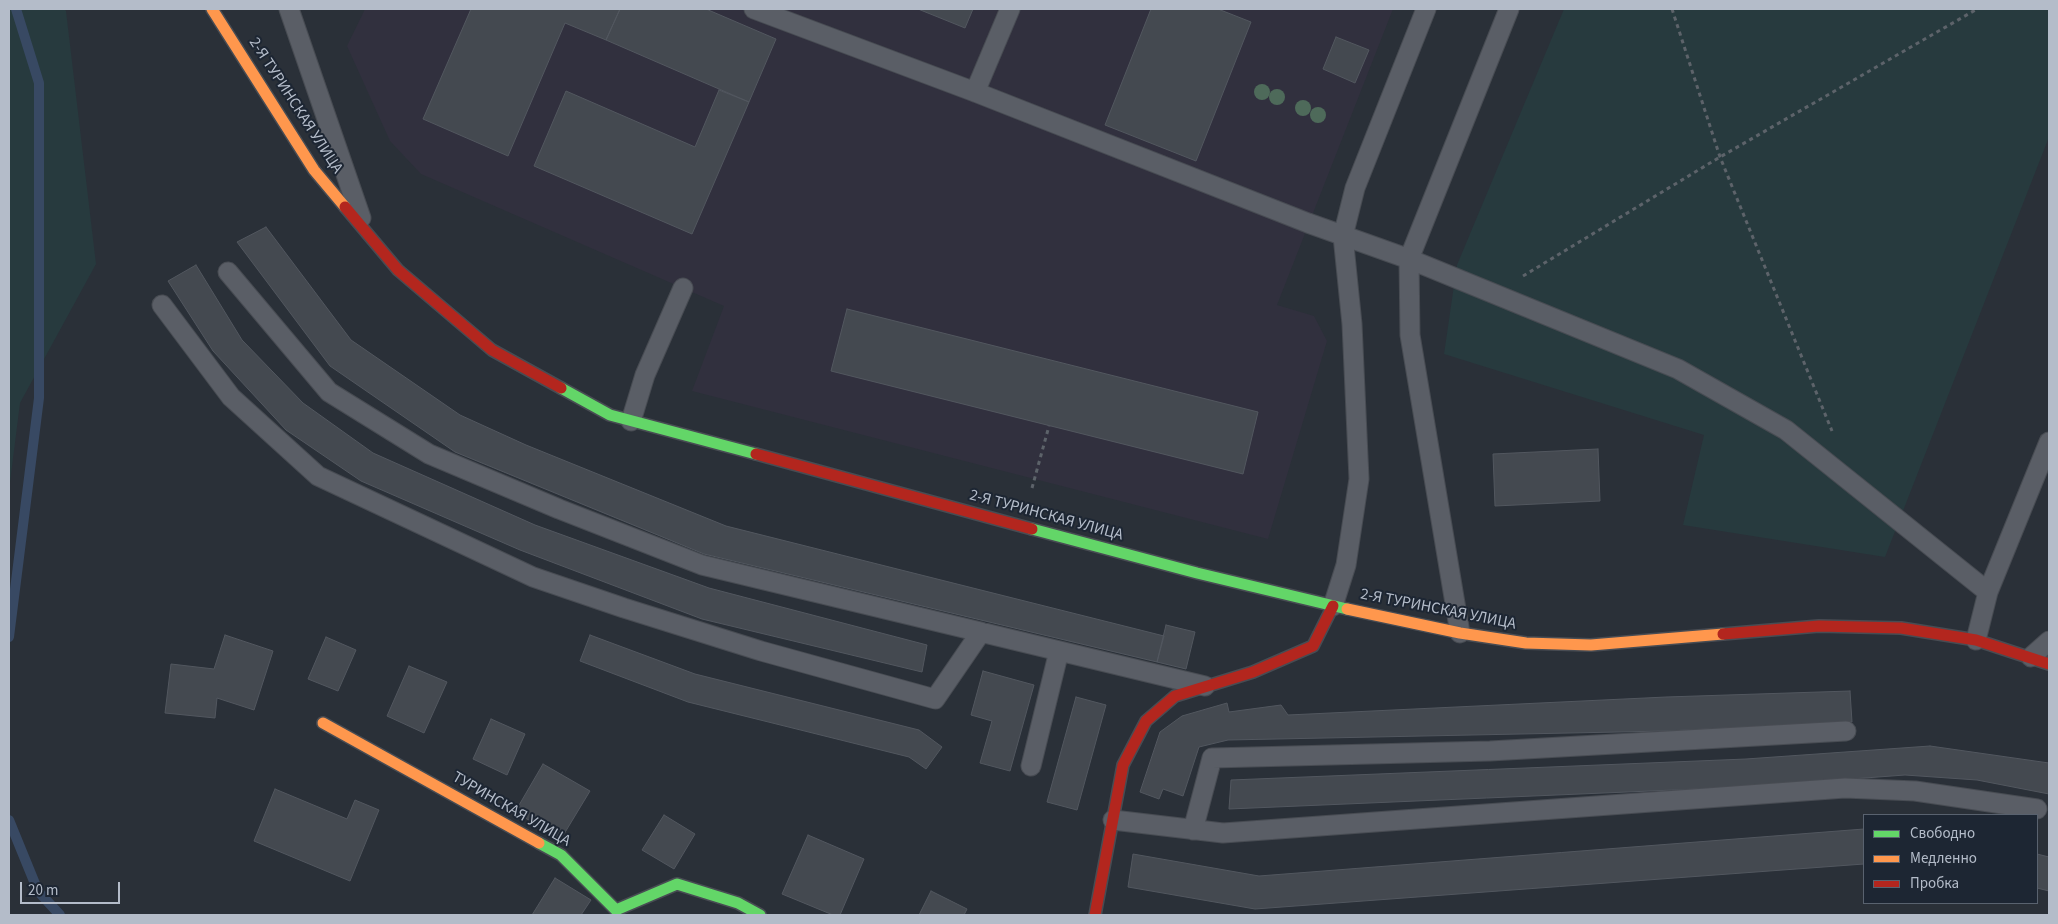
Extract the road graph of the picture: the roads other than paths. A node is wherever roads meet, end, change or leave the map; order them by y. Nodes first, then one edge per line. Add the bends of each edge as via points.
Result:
1 (212, 9) edge
2 (289, 9) edge
3 (754, 9) edge
4 (1010, 9) edge
5 (1426, 9) edge
6 (1509, 9) edge
7 (781, 14) edge
8 (975, 92) junction
9 (365, 232) junction
10 (1343, 236) junction
11 (1409, 259) junction
12 (228, 272) dead end
13 (683, 288) dead end
14 (162, 305) dead end
15 (631, 421) junction
16 (2049, 442) edge
17 (1988, 592) junction
18 (1333, 606) junction
19 (981, 632) junction
20 (1460, 633) junction
21 (1976, 640) junction
22 (2049, 642) edge
23 (1059, 651) junction
24 (2031, 657) junction
25 (2049, 664) edge
26 (1207, 686) junction
27 (323, 723) dead end
28 (1846, 731) dead end
29 (1031, 766) dead end
30 (2037, 809) dead end
31 (1113, 820) junction
32 (1194, 830) junction
33 (760, 915) edge
34 (1095, 915) edge

1 - 9 street, 2-Я ТУРИНСКАЯ УЛИЦА via 314,170
2 - 9 lane
3 - 7 lane
4 - 8 lane
5 - 10 lane via 1355,188
6 - 11 lane
7 - 8 lane
8 - 10 lane
9 - 15 street, 2-Я ТУРИНСКАЯ УЛИЦА via 398,270 492,350 610,415
10 - 11 lane
10 - 18 lane via 1352,324 1359,479 1346,565
11 - 17 lane via 1678,370 1786,430
11 - 20 lane via 1410,335
12 - 19 lane via 329,392 429,454 559,510 702,565
13 - 15 lane via 645,375
14 - 19 lane via 231,397 318,476 533,577 761,651 935,699
15 - 18 street, 2-Я ТУРИНСКАЯ УЛИЦА via 1188,571
16 - 17 lane
17 - 21 lane
18 - 20 street, 2-Я ТУРИНСКАЯ УЛИЦА
18 - 26 street via 1313,646 1252,672
19 - 23 lane
20 - 21 street, 2-Я ТУРИНСКАЯ УЛИЦА via 1526,643 1591,645 1819,626 1901,628
21 - 24 street, 2-Я ТУРИНСКАЯ УЛИЦА
22 - 24 lane
23 - 26 lane
23 - 29 lane
24 - 25 street, 2-Я ТУРИНСКАЯ УЛИЦА
26 - 31 street via 1175,696 1146,721 1123,765
27 - 33 street, ТУРИНСКАЯ УЛИЦА via 561,855 616,910 677,884 738,903
28 - 32 lane via 1490,750 1212,758
30 - 32 lane via 1915,791 1845,788 1232,832
31 - 32 lane
31 - 34 street

